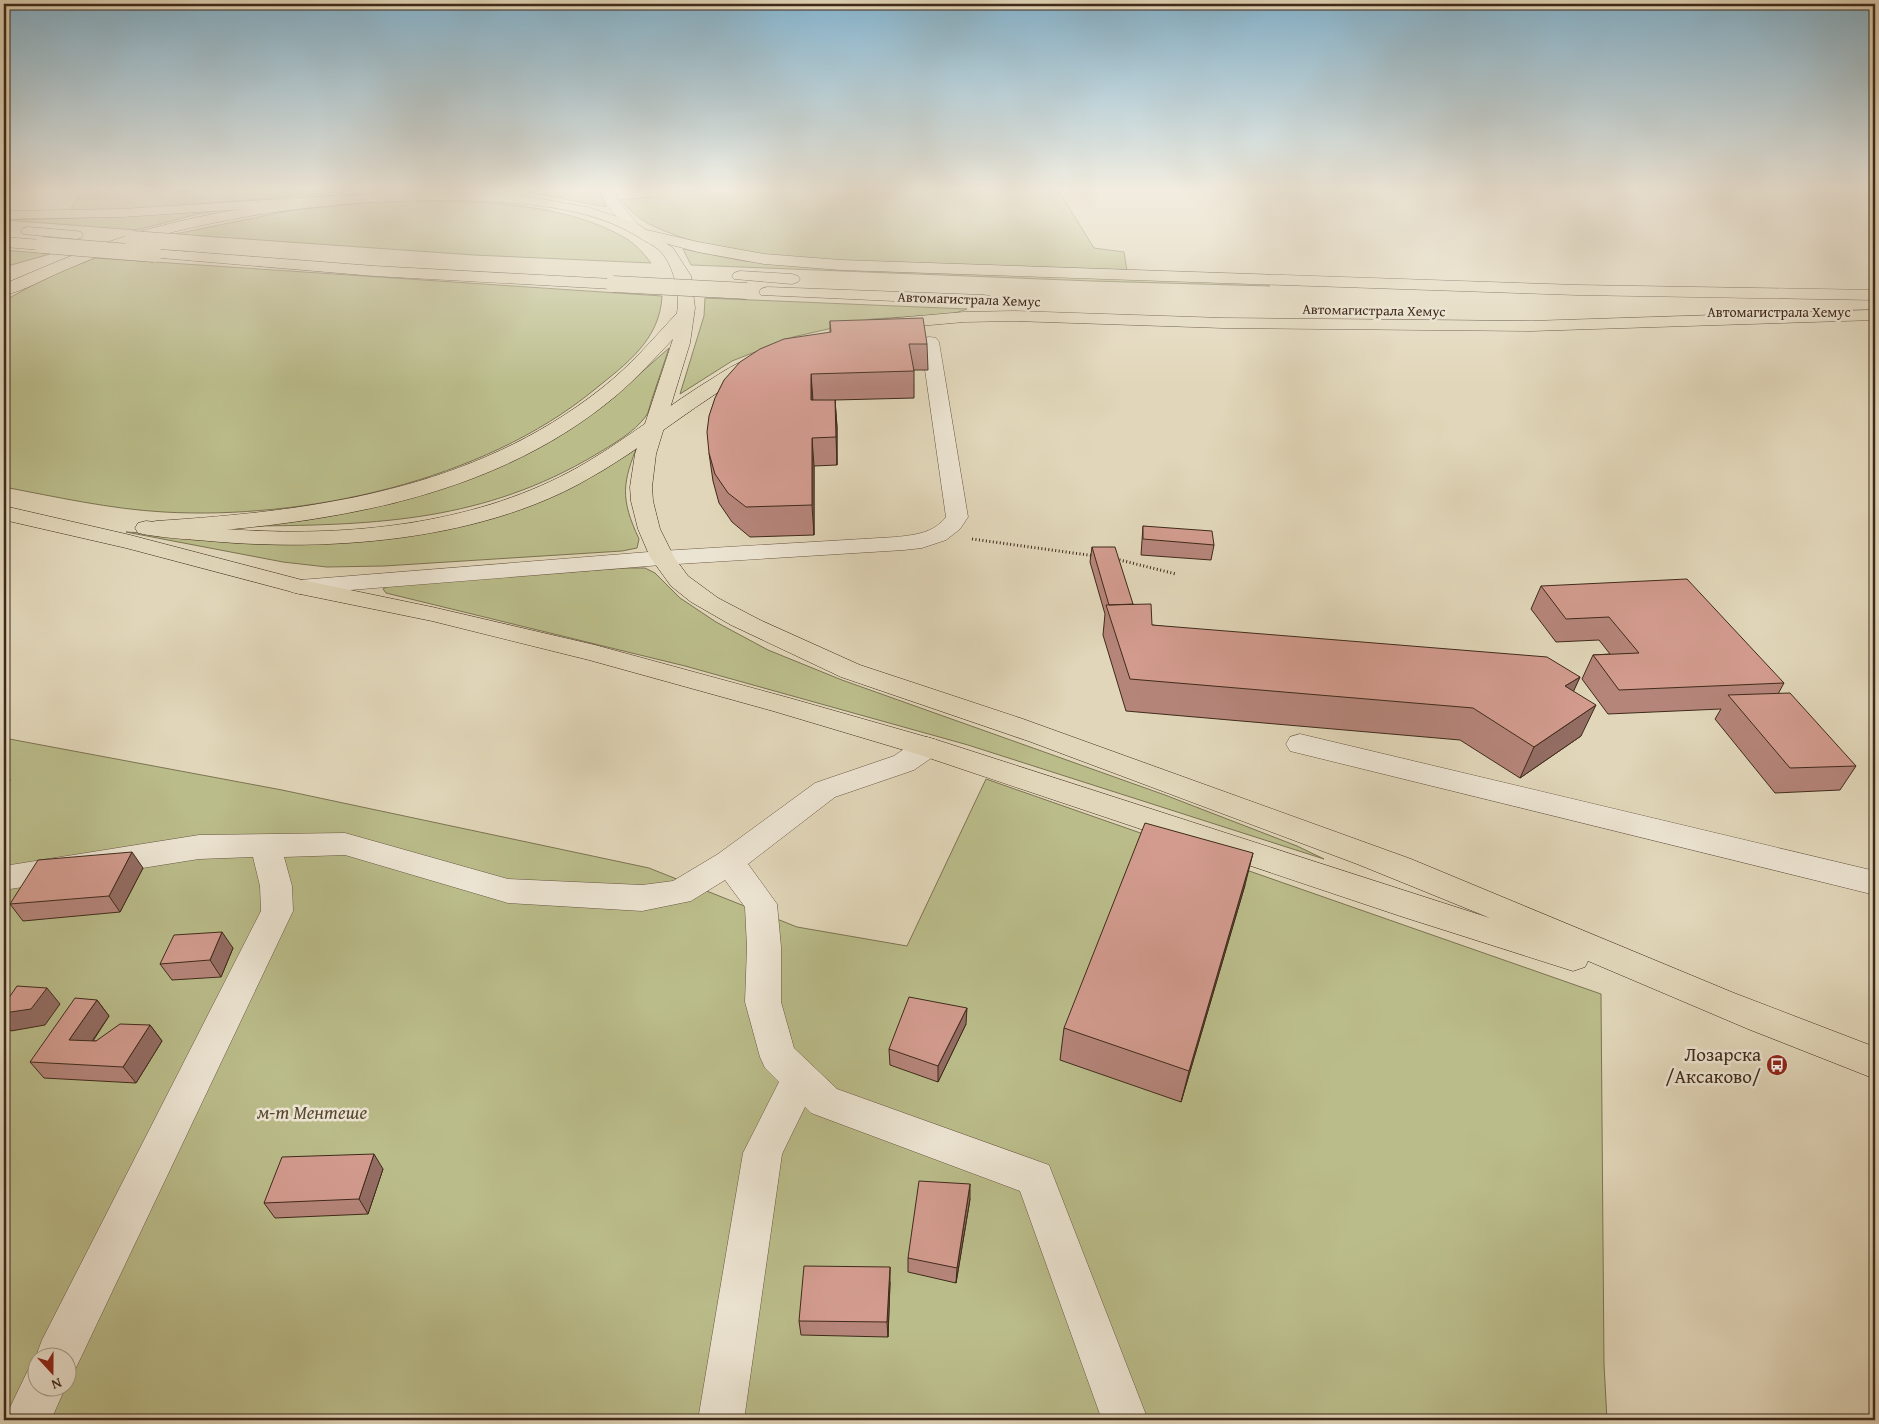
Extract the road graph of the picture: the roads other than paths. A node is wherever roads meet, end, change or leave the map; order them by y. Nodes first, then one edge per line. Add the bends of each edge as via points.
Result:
1 (71, 254) edge
2 (89, 254) edge
3 (160, 254) edge
4 (331, 254) edge
5 (672, 254) edge
6 (739, 254) edge
7 (12, 270) dead end
8 (612, 277) junction
9 (743, 284) junction
10 (990, 286) dead end
11 (4, 290) edge
12 (1097, 290) dead end
13 (1875, 296) edge
14 (1188, 306) dead end
15 (1236, 307) dead end
16 (1875, 314) edge
17 (685, 315) junction
18 (864, 328) edge
19 (930, 342) dead end
20 (779, 352) edge
21 (655, 424) junction
22 (4, 513) edge
23 (49, 523) junction
24 (146, 528) junction
25 (661, 558) junction
26 (300, 587) junction
27 (1300, 744) dead end
28 (927, 747) junction
29 (265, 845) junction
30 (729, 862) junction
31 (4, 878) edge
32 (1875, 883) edge
33 (1725, 1004) junction
34 (1875, 1063) edge
35 (800, 1078) junction
36 (63, 1346) edge
37 (39, 1396) edge
38 (27, 1420) edge
39 (721, 1420) edge
40 (1125, 1420) edge

1 - 7 main road
2 - 11 main road
3 - 8 main road, Автомагистрала Хемус, bridge via 364,270
4 - 8 main road, Автомагистрала Хемус, bridge
5 - 17 main road via 684,276 688,296
6 - 13 main road via 841,265 1577,290
8 - 9 main road, Автомагистрала Хемус, bridge
9 - 10 main road, Автомагистрала Хемус
9 - 14 main road, Автомагистрала Хемус via 931,298
12 - 13 main road, Автомагистрала Хемус via 1435,298
15 - 16 main road, Автомагистрала Хемус
16 - 18 main road via 1531,326 1223,323 1014,316 914,320
17 - 21 main road via 678,356
17 - 24 main road via 609,392 528,446 483,466 429,487 362,505 236,524
19 - 25 street via 956,517 949,528 914,543
20 - 21 main road via 699,393
21 - 24 main road via 610,458 569,481 521,502 424,526 305,538 241,537
21 - 25 main road via 641,488 646,520
22 - 23 main road
23 - 24 main road
23 - 26 main road
25 - 26 street
25 - 33 main road via 695,593 742,621 838,666 1009,724 1390,865
26 - 28 main road via 595,653
27 - 32 street
28 - 30 street via 904,763 824,790
28 - 33 main road via 1412,907
29 - 30 street via 345,844 508,891 642,898 680,892
29 - 31 street via 199,847
29 - 36 street via 276,886 277,911
30 - 35 street via 760,904 764,946 763,1002 778,1058
33 - 34 main road
35 - 39 street via 763,1152
35 - 40 street via 824,1102 1035,1178
37 - 38 street

